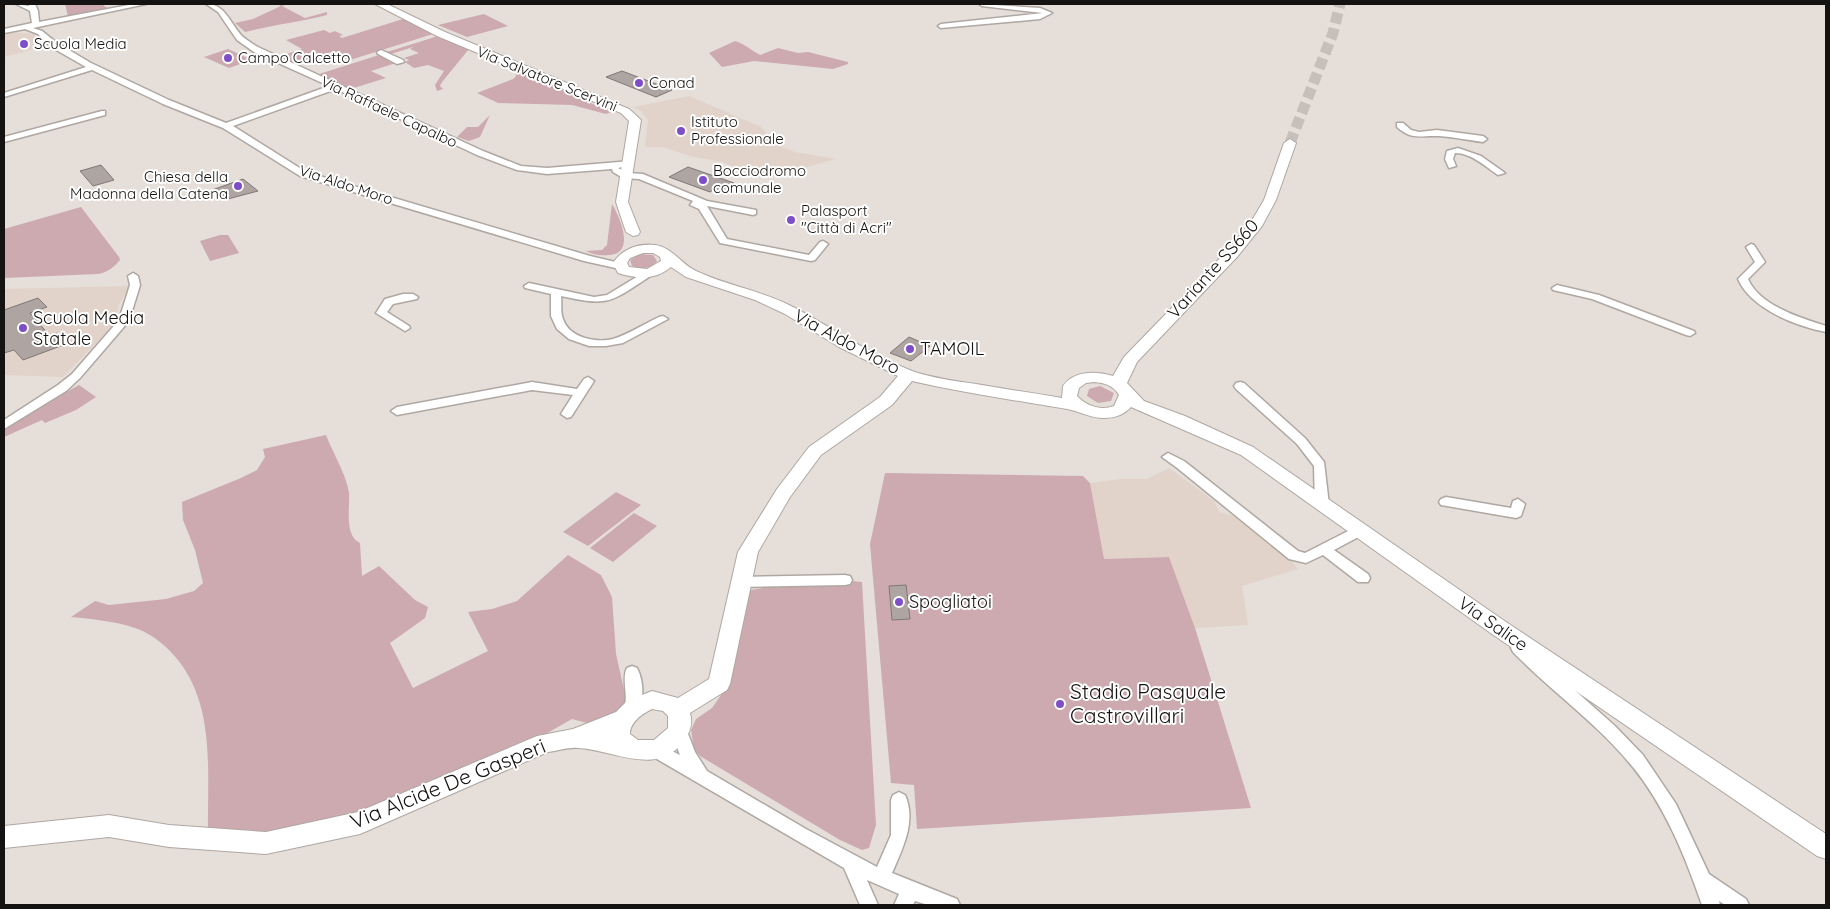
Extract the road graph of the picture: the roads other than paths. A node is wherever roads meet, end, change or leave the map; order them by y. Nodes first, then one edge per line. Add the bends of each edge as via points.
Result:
1 (22, 4) edge
2 (143, 4) edge
3 (209, 4) edge
4 (380, 4) edge
5 (982, 4) edge
6 (34, 7) edge
7 (941, 26) dead end
8 (35, 28) junction
9 (4, 31) edge
10 (381, 52) dead end
11 (400, 62) dead end
12 (94, 67) junction
13 (336, 87) junction
14 (4, 95) edge
15 (102, 113) dead end
16 (1400, 125) dead end
17 (226, 126) junction
18 (1483, 139) dead end
19 (4, 140) edge
20 (1290, 143) tunnel mouth
21 (628, 163) junction
22 (610, 164) junction
23 (1452, 166) dead end
24 (1502, 173) dead end
25 (698, 200) junction
26 (753, 212) dead end
27 (632, 232) junction
28 (539, 244) junction
29 (823, 244) dead end
30 (1752, 247) dead end
31 (655, 249) junction
32 (668, 259) junction
33 (625, 267) junction
34 (652, 272) junction
35 (691, 274) junction
36 (133, 276) dead end
37 (529, 286) dead end
38 (1557, 288) dead end
39 (556, 291) junction
40 (413, 296) dead end
41 (663, 319) dead end
42 (405, 328) dead end
43 (1826, 329) edge
44 (1690, 333) dead end
45 (1130, 360) junction
46 (908, 375) junction
47 (1094, 377) junction
48 (588, 381) dead end
49 (1071, 386) junction
50 (1240, 386) dead end
51 (1122, 387) junction
52 (581, 393) junction
53 (1008, 395) junction
54 (1076, 405) junction
55 (1120, 409) junction
56 (397, 411) dead end
57 (1155, 413) junction
58 (567, 414) dead end
59 (4, 425) edge
60 (1168, 457) dead end
61 (1446, 502) dead end
62 (1322, 504) junction
63 (1518, 504) dead end
64 (1359, 531) junction
65 (1324, 549) junction
66 (1363, 578) dead end
67 (845, 580) dead end
68 (740, 582) junction
69 (1499, 628) junction
70 (636, 709) junction
71 (679, 721) junction
72 (575, 738) junction
73 (626, 746) junction
74 (656, 750) junction
75 (700, 774) junction
76 (899, 800) dead end
77 (4, 837) edge
78 (1826, 848) edge
79 (851, 863) junction
80 (881, 878) junction
81 (1703, 880) junction
82 (906, 899) edge
83 (870, 905) edge
84 (951, 905) edge
85 (1711, 905) edge
86 (1740, 905) edge

1 - 6 street
2 - 8 street via 63,19
3 - 13 street, Via Raffaele Capalbo via 220,11 240,38 257,50
4 - 21 main road, Via Salvatore Scervini via 625,111 635,120
5 - 7 street via 1040,10 1049,14
6 - 8 street
8 - 9 street
8 - 12 street, Via Aldo Moro via 54,45
10 - 11 street
12 - 14 street
12 - 17 street, Via Aldo Moro via 166,102
13 - 17 street
13 - 22 street, Via Raffaele Capalbo via 480,154 520,168 547,171
15 - 19 street
16 - 18 street via 1419,135 1437,133
17 - 28 street, Via Aldo Moro via 303,174
20 - 45 main road, Variante SS660 via 1270,200 1257,223 1232,254
21 - 22 street
21 - 22 street, Via Raffaele Capalbo
21 - 25 street via 640,176
21 - 27 main road, Via Salvatore Scervini via 622,202
23 - 24 street via 1449,159 1451,151 1456,150 1478,158
25 - 26 street
25 - 29 street via 695,204 703,207 723,241 811,258
27 - 31 main road, Via Aldo Moro
27 - 33 main road
28 - 33 street, Via Aldo Moro
28 - 33 street via 605,271
30 - 43 street via 1760,262 1742,279 1750,294
31 - 32 main road, Via Aldo Moro via 665,253
31 - 33 main road via 641,249
32 - 34 main road via 665,266
32 - 35 main road, Via Aldo Moro
33 - 34 main road, Via Aldo Moro
33 - 39 street via 610,298 594,300
34 - 35 main road, Via Aldo Moro
35 - 46 main road, Via Aldo Moro via 760,297
36 - 59 street via 135,285 124,320 76,376
37 - 39 street
38 - 44 street via 1595,297
39 - 41 street via 558,319 564,329 571,336 588,342 616,341
40 - 42 street via 394,298 382,308 381,313
45 - 47 main road, Via Aldo Moro
45 - 51 main road, Variante SS660 via 1122,374
46 - 53 main road, Via Aldo Moro
46 - 68 main road via 886,401 815,452 783,493 748,552
47 - 49 main road, Via Aldo Moro via 1081,379
47 - 51 main road
48 - 52 street
49 - 53 main road, Via Aldo Moro
49 - 54 main road via 1069,396
50 - 62 street via 1302,441 1320,465
51 - 55 main road, Variante SS660 via 1128,400
51 - 57 main road via 1138,405
52 - 56 street via 532,386
52 - 58 street
53 - 54 main road, Via Aldo Moro
54 - 55 main road, Via Aldo Moro via 1098,413
55 - 57 main road, Via Aldo Moro
57 - 62 main road, Via Salice via 1179,420 1247,451
60 - 65 street via 1294,555 1306,558
61 - 63 street via 1516,513
62 - 64 main road, Via Salice
64 - 65 street
64 - 69 main road, Via Salice
65 - 66 street
67 - 68 street
68 - 71 main road via 719,684 704,706
69 - 78 main road, Via Salice
69 - 81 street via 1541,672 1596,719 1638,761 1661,796
70 - 71 main road via 671,704
70 - 72 main road, Via Alcide De Gasperi
70 - 73 main road via 619,734
71 - 74 main road via 666,746
71 - 75 street via 688,755
72 - 73 main road
72 - 77 main road, Via Alcide De Gasperi via 545,743 360,823 266,843 169,836 109,826
73 - 74 main road via 640,751
74 - 75 street
75 - 79 street
76 - 80 street via 900,835
79 - 80 street
79 - 83 street
80 - 82 street
81 - 85 street
81 - 86 street
82 - 84 street

